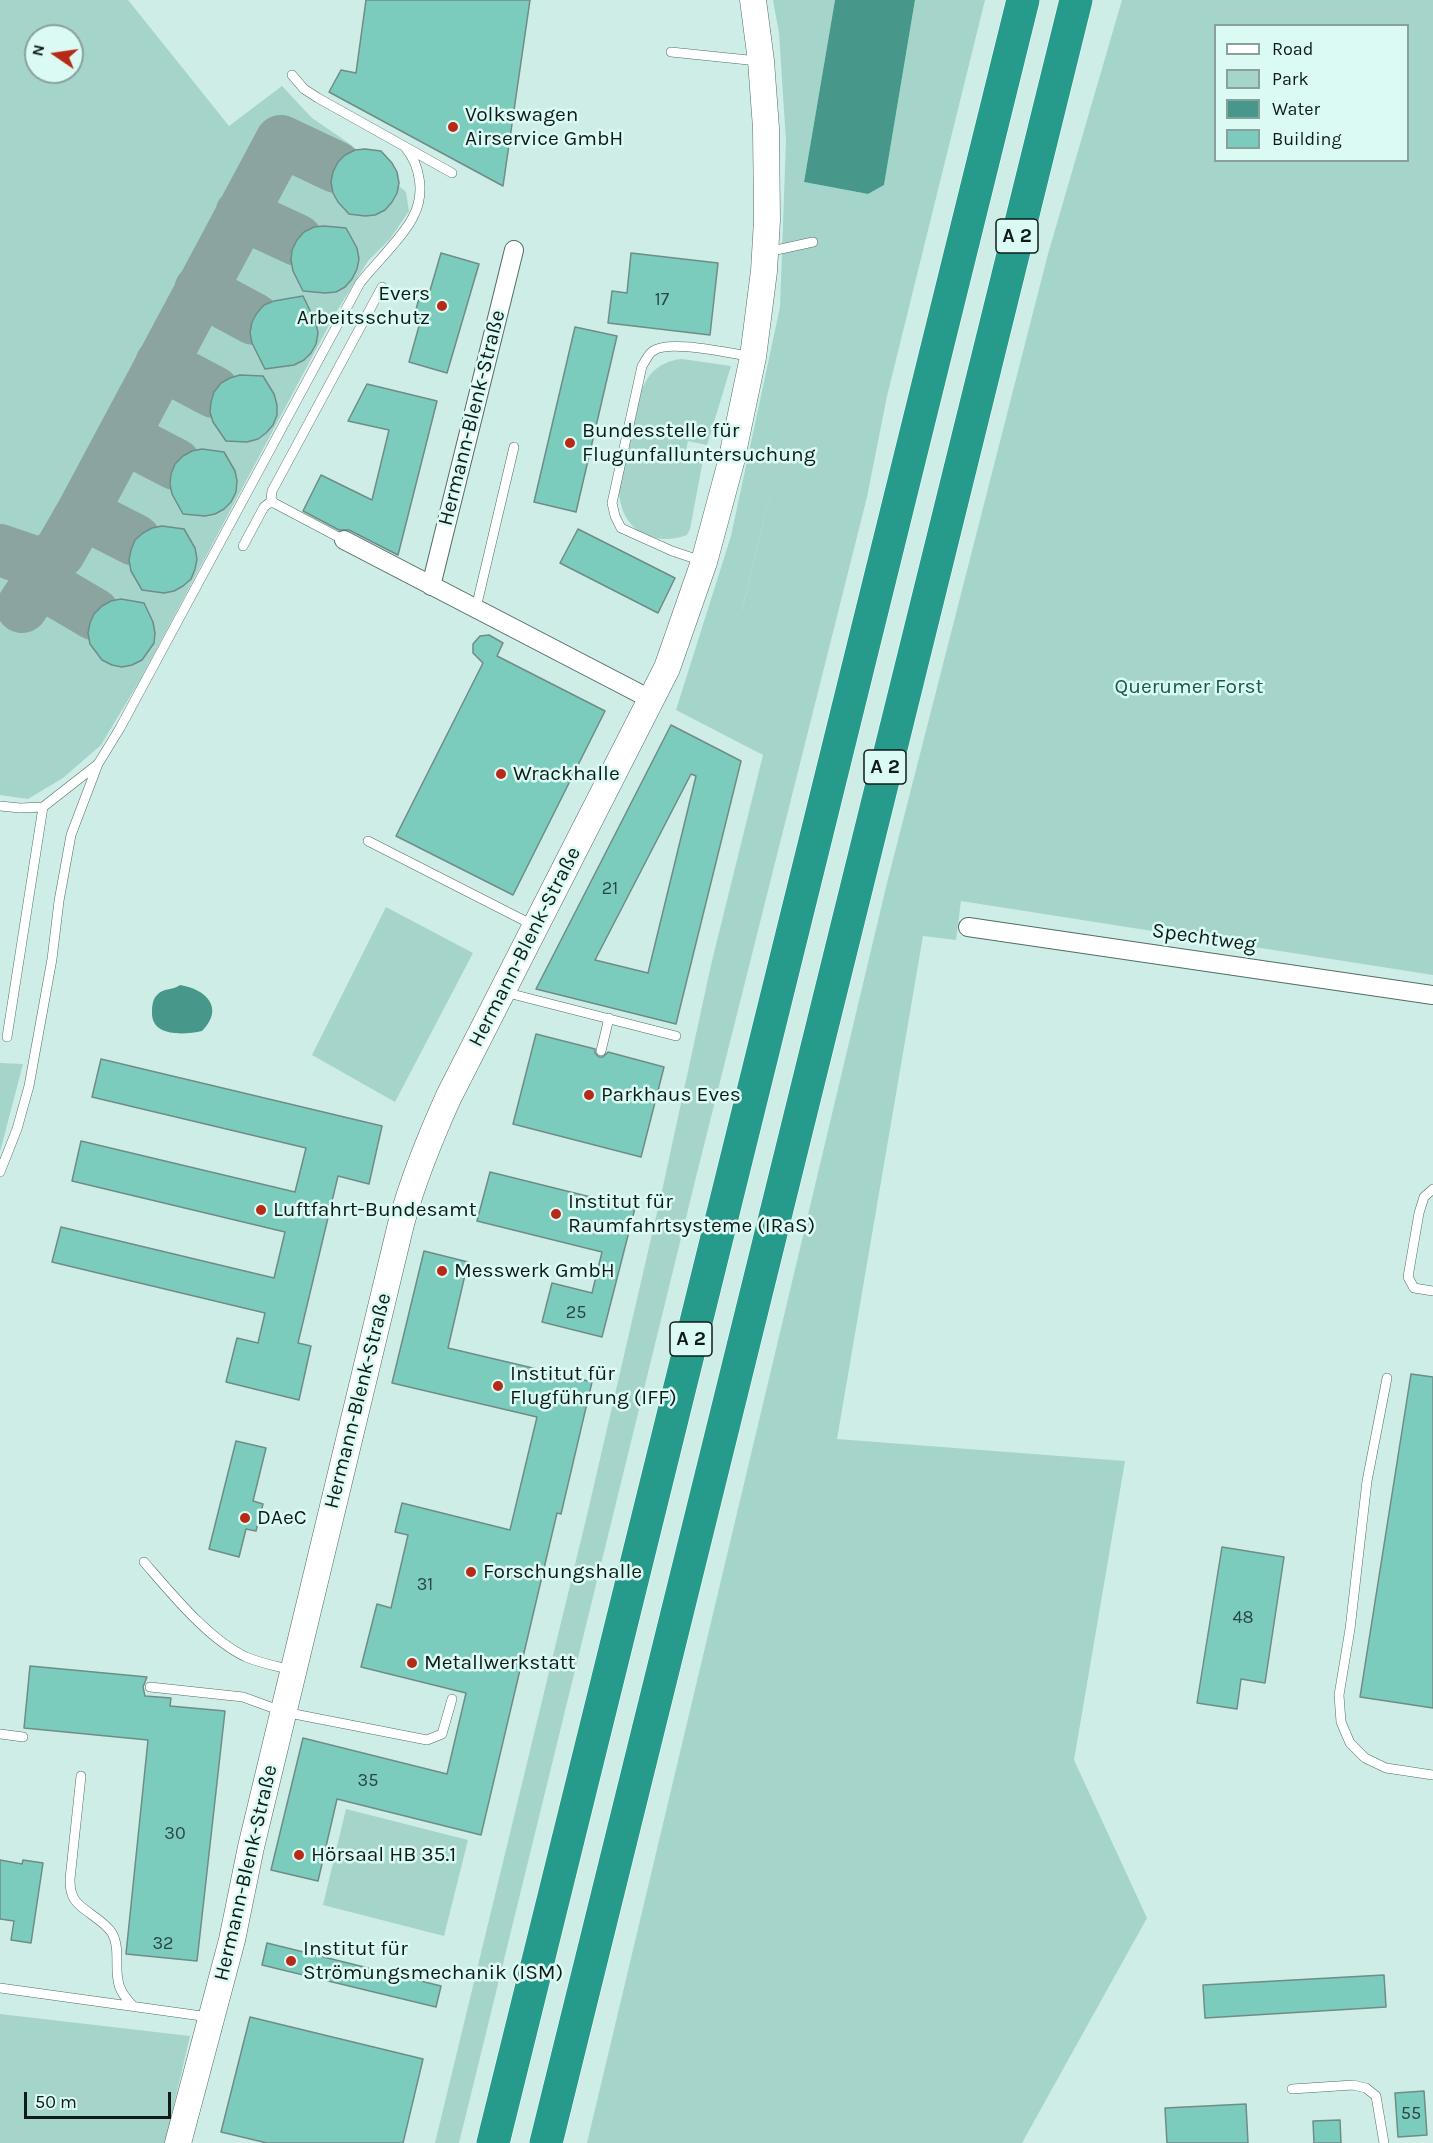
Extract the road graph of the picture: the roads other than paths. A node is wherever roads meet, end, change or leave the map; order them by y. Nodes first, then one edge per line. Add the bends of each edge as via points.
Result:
1 (753, 0) edge
2 (1076, 0) edge
3 (1023, 1) edge
4 (671, 52) dead end
5 (761, 61) junction
6 (292, 75) dead end
7 (405, 147) junction
8 (452, 173) dead end
9 (813, 242) dead end
10 (514, 250) dead end
11 (765, 252) junction
12 (382, 287) dead end
13 (753, 357) junction
14 (514, 447) dead end
15 (274, 503) junction
16 (344, 540) joint
17 (243, 546) dead end
18 (704, 562) junction
19 (431, 586) junction
20 (476, 608) junction
21 (652, 700) junction
22 (98, 764) junction
23 (0, 806) edge
24 (43, 807) junction
25 (368, 841) dead end
26 (535, 926) junction
27 (968, 927) dead end
28 (502, 992) junction
29 (1433, 995) edge
30 (609, 1018) junction
31 (676, 1036) dead end
32 (7, 1037) dead end
33 (601, 1051) dead end
34 (0, 1172) edge
35 (1433, 1189) edge
36 (1433, 1291) edge
37 (1387, 1378) dead end
38 (144, 1562) dead end
39 (293, 1671) junction
40 (150, 1687) dead end
41 (452, 1699) dead end
42 (284, 1712) junction
43 (0, 1734) edge
44 (23, 1737) dead end
45 (1433, 1775) edge
46 (81, 1776) dead end
47 (0, 1988) edge
48 (132, 2005) junction
49 (211, 2017) junction
50 (1292, 2089) dead end
51 (178, 2143) edge
52 (493, 2143) edge
53 (546, 2143) edge
54 (1384, 2143) edge

1 - 5 street, Hermann-Blenk-Straße
2 - 53 highway, A 2
3 - 52 highway, A 2
4 - 5 lane
5 - 11 street, Hermann-Blenk-Straße via 767,176
6 - 7 lane via 318,98
7 - 8 lane
7 - 22 lane via 420,181 413,218 360,283
9 - 11 lane
10 - 19 street, Hermann-Blenk-Straße
11 - 13 street, Hermann-Blenk-Straße
12 - 15 lane via 272,491
13 - 18 street, Hermann-Blenk-Straße via 731,462
13 - 18 lane via 666,347 653,351 642,366 612,502 615,516 621,528
14 - 20 lane
15 - 16 lane
15 - 17 lane via 264,507
16 - 19 street
18 - 21 street, Hermann-Blenk-Straße via 675,649
19 - 20 street
20 - 21 street
21 - 26 street, Hermann-Blenk-Straße
22 - 24 lane
22 - 34 lane via 71,835 30,1086
23 - 24 lane
24 - 32 lane
25 - 26 lane
26 - 28 street, Hermann-Blenk-Straße
27 - 29 street, Spechtweg
28 - 30 lane
28 - 39 street, Hermann-Blenk-Straße via 436,1124 407,1200
30 - 31 lane
30 - 33 lane
35 - 36 lane via 1424,1197 1419,1213 1408,1277 1414,1288
37 - 45 lane via 1367,1481 1339,1695 1341,1722 1350,1743 1365,1758 1386,1768
38 - 39 lane via 222,1641 246,1657
39 - 42 street, Hermann-Blenk-Straße
40 - 42 lane via 243,1697
41 - 42 lane via 442,1734 427,1740
42 - 49 street, Hermann-Blenk-Straße
43 - 44 lane
46 - 48 lane via 70,1880 72,1895 112,1934 118,1982
47 - 48 lane
48 - 49 lane
49 - 51 street, Hermann-Blenk-Straße
50 - 54 lane via 1353,2085 1366,2088 1376,2096

